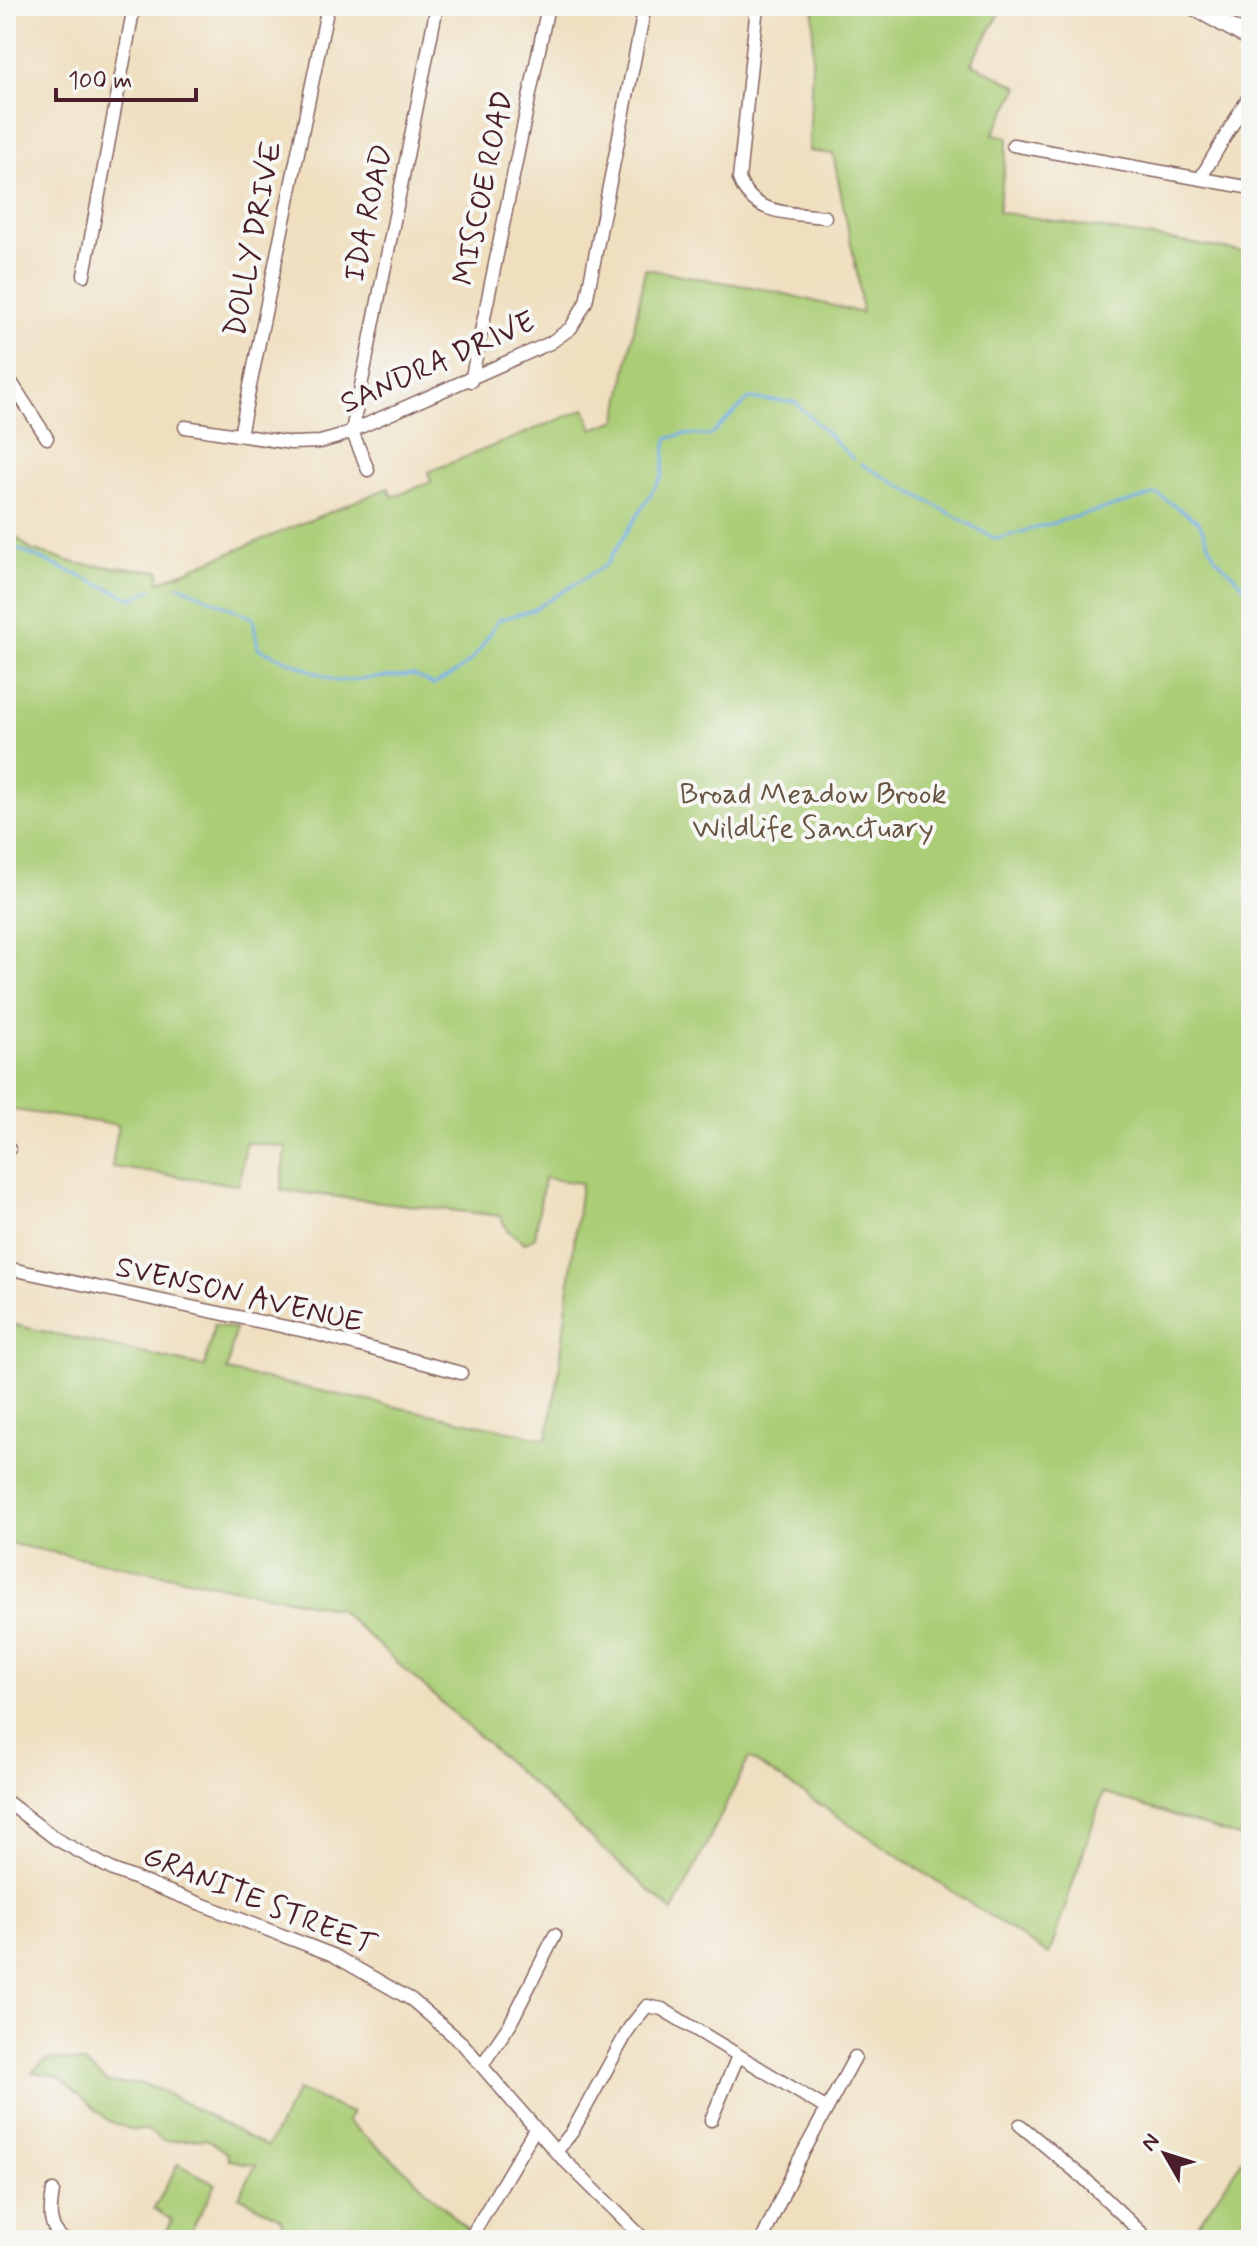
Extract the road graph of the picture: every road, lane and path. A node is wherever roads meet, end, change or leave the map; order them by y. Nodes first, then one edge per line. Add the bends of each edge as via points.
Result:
1 (134, 6) edge
2 (328, 6) edge
3 (437, 6) edge
4 (548, 6) edge
5 (645, 6) edge
6 (757, 6) edge
7 (1192, 6) edge
8 (1251, 39) edge
9 (1251, 93) edge
10 (1013, 145) dead end
11 (1200, 179) junction
12 (1251, 188) edge
13 (825, 217) dead end
14 (84, 275) dead end
15 (6, 374) edge
16 (471, 381) junction
17 (185, 427) dead end
18 (352, 431) junction
19 (240, 435) junction
20 (47, 438) dead end
21 (368, 470) dead end
22 (6, 1268) edge
23 (461, 1373) dead end
24 (6, 1801) edge
25 (555, 1935) dead end
26 (738, 2056) junction
27 (855, 2057) dead end
28 (482, 2065) junction
29 (827, 2109) junction
30 (711, 2120) dead end
31 (1020, 2125) dead end
32 (535, 2129) junction
33 (556, 2152) junction
34 (53, 2191) dead end
35 (64, 2240) edge
36 (469, 2240) edge
37 (645, 2240) edge
38 (762, 2240) edge
39 (1149, 2240) edge

1 - 14 street
2 - 19 street, DOLLY DRIVE
3 - 18 street, IDA ROAD
4 - 16 street, MISCOE ROAD
5 - 16 street, SANDRA DRIVE via 583,310 564,334
6 - 13 street via 739,179 749,198 762,207
7 - 8 main road
9 - 11 street
10 - 11 street
11 - 12 street
15 - 20 street
16 - 18 street, SANDRA DRIVE
17 - 19 street, SANDRA DRIVE
18 - 19 street, SANDRA DRIVE via 302,443
18 - 21 street
22 - 23 street, SVENSON AVENUE via 305,1331
24 - 28 street, GRANITE STREET via 56,1839 113,1870 367,1971 440,2021
25 - 28 street via 510,2024
26 - 29 street
26 - 30 street
26 - 33 street via 662,2009 643,2009
27 - 29 street
28 - 32 street, GRANITE STREET
29 - 38 street
31 - 39 street
32 - 33 street, GRANITE STREET
32 - 36 street
33 - 37 street, GRANITE STREET
34 - 35 street via 49,2214

